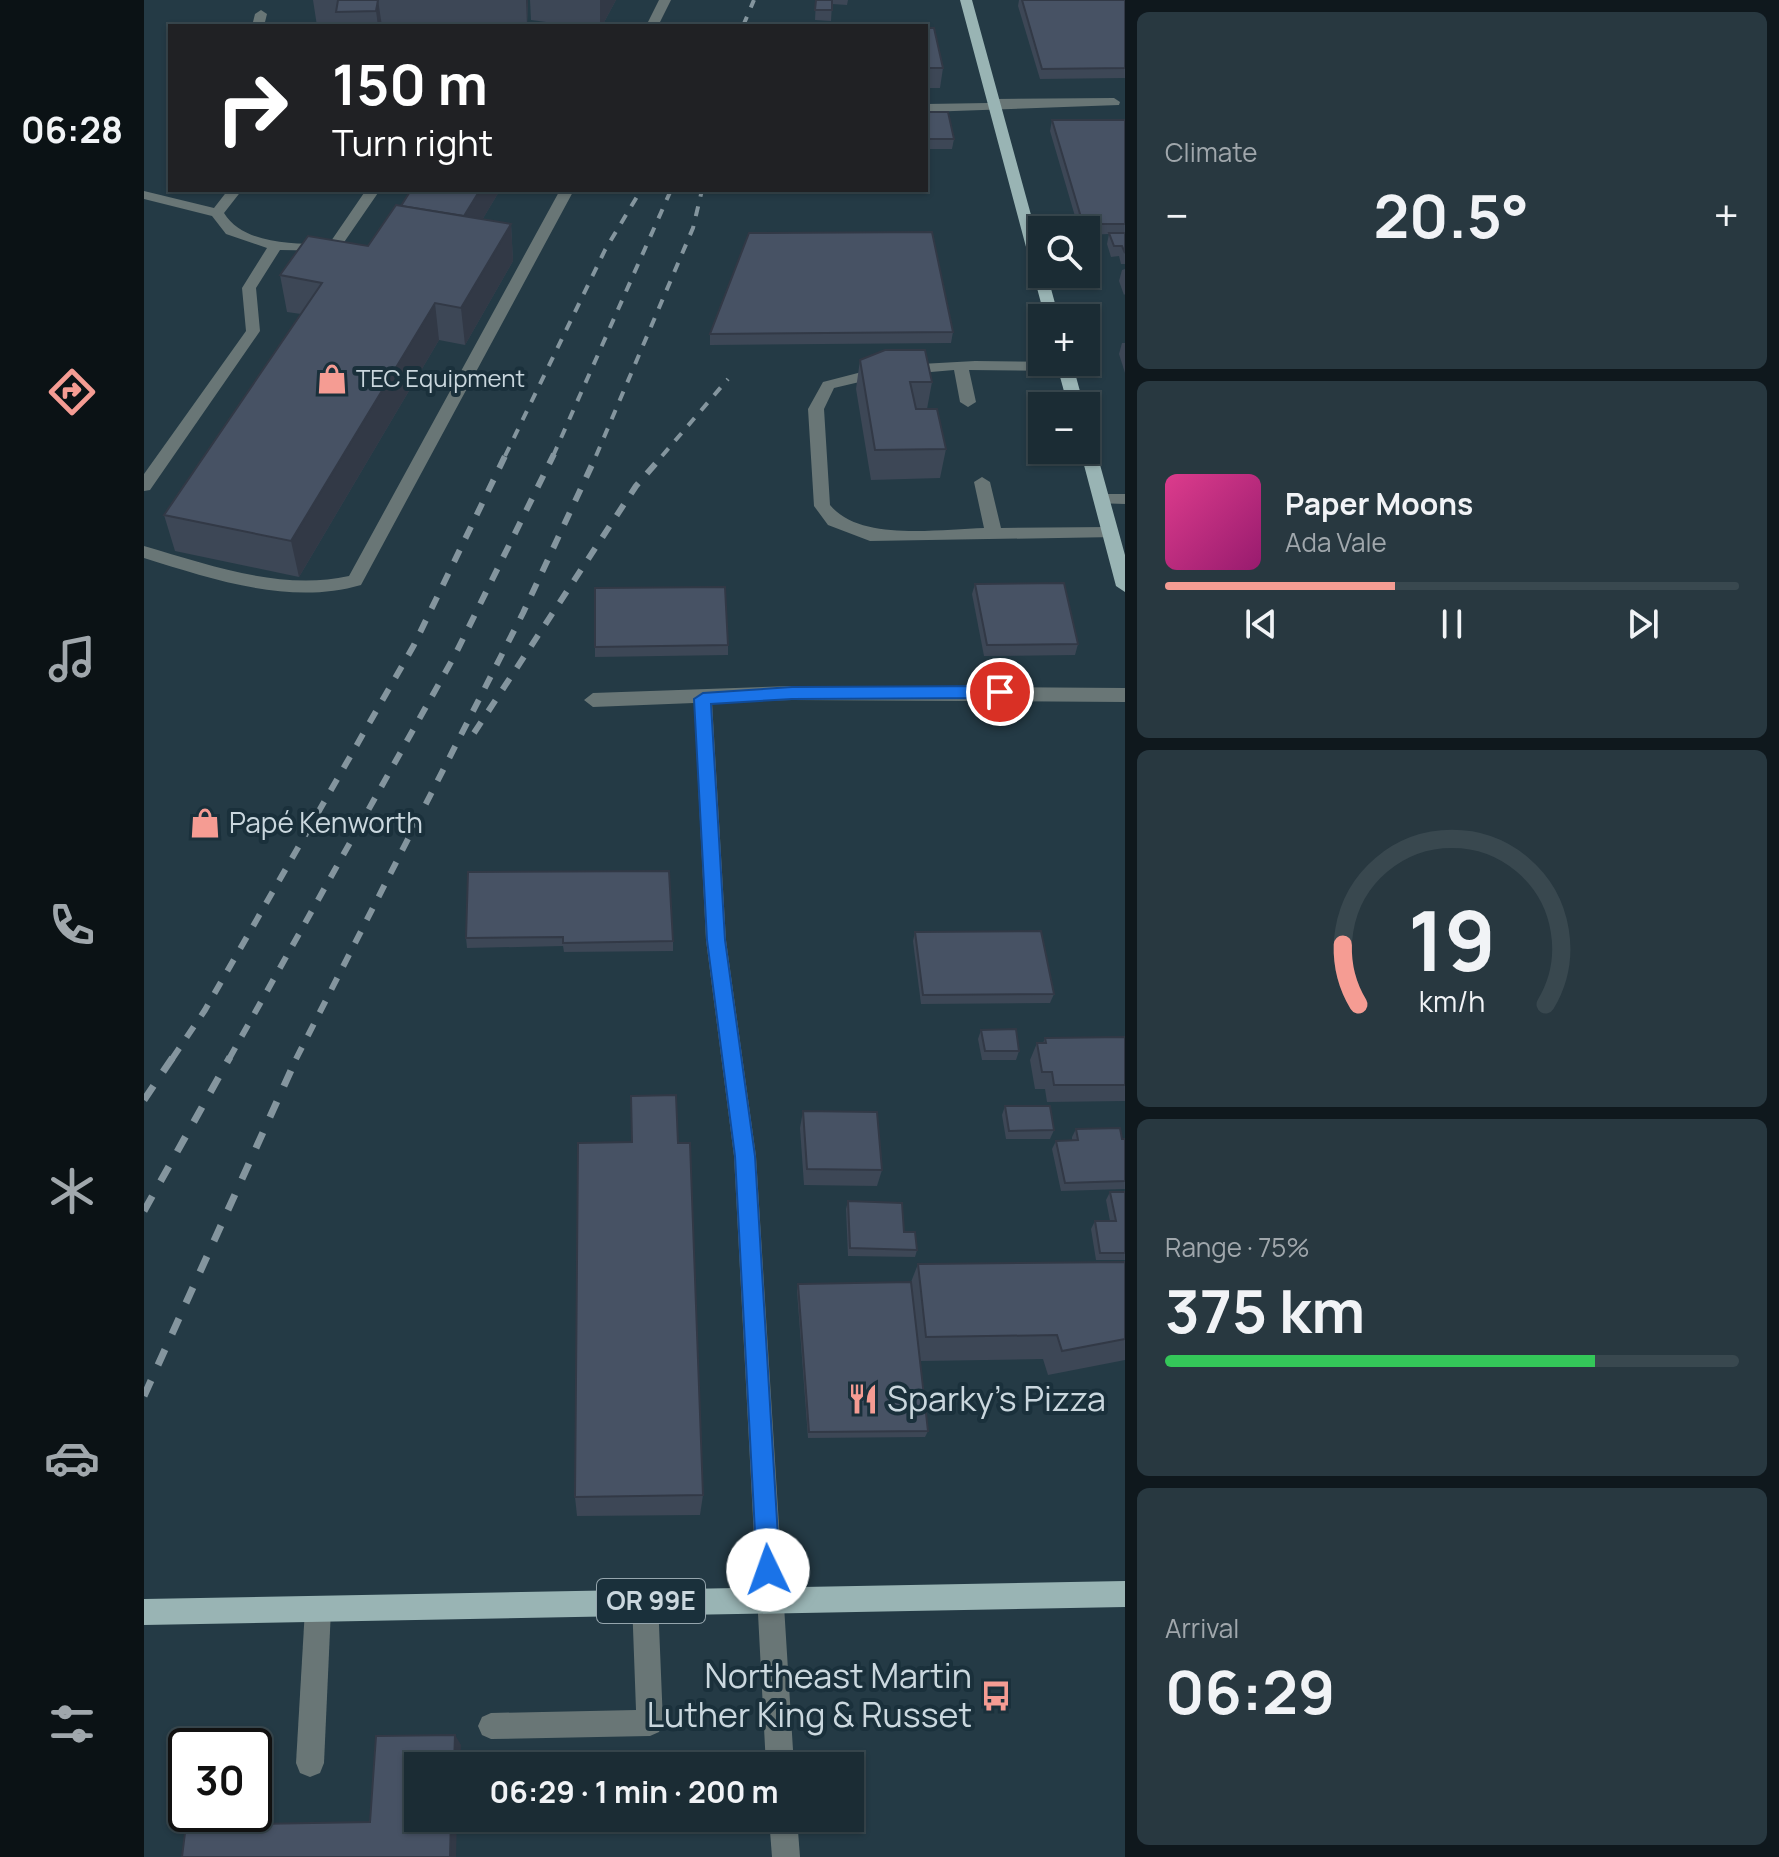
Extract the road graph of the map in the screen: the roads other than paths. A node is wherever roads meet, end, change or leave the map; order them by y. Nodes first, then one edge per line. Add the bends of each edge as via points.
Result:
1 (665, 0) edge
2 (966, 0) edge
3 (653, 24) edge
4 (1114, 102) dead end
5 (994, 105) junction
6 (928, 108) edge
7 (233, 192) edge
8 (372, 192) edge
9 (566, 192) edge
10 (144, 195) edge
11 (217, 213) junction
12 (277, 243) junction
13 (1048, 304) edge
14 (1028, 365) edge
15 (961, 368) junction
16 (968, 402) dead end
17 (1092, 464) edge
18 (982, 482) dead end
19 (144, 486) edge
20 (1101, 499) junction
21 (1125, 499) edge
22 (1110, 533) junction
23 (994, 534) junction
24 (144, 552) edge
25 (1125, 586) edge
26 (1125, 695) edge
27 (703, 699) junction
28 (593, 700) dead end
29 (1125, 1594) edge
30 (770, 1599) junction
31 (645, 1601) junction
32 (318, 1609) junction
33 (144, 1612) edge
34 (491, 1726) dead end
35 (779, 1752) edge
36 (310, 1763) dead end
37 (784, 1832) edge
38 (786, 1857) edge

1 - 3 street
2 - 5 main road
4 - 5 street
5 - 6 street
5 - 13 main road
7 - 11 street
8 - 12 street via 333,248
9 - 24 street via 355,581 333,588 288,587
10 - 11 street
11 - 12 street via 231,231
12 - 19 street via 249,288 253,331
14 - 15 street
15 - 16 street
15 - 23 street via 859,374 828,385 816,409 822,506 834,521 870,535
17 - 20 main road
18 - 23 street
20 - 21 street
20 - 22 main road
22 - 23 street
22 - 25 main road
26 - 27 street via 792,693
27 - 28 street
27 - 30 street via 716,940 745,1156
29 - 30 main road, OR 99E
30 - 31 main road, OR 99E
30 - 35 street
31 - 32 main road, OR 99E
31 - 34 street via 650,1723
32 - 33 main road, OR 99E
32 - 36 street
37 - 38 street

